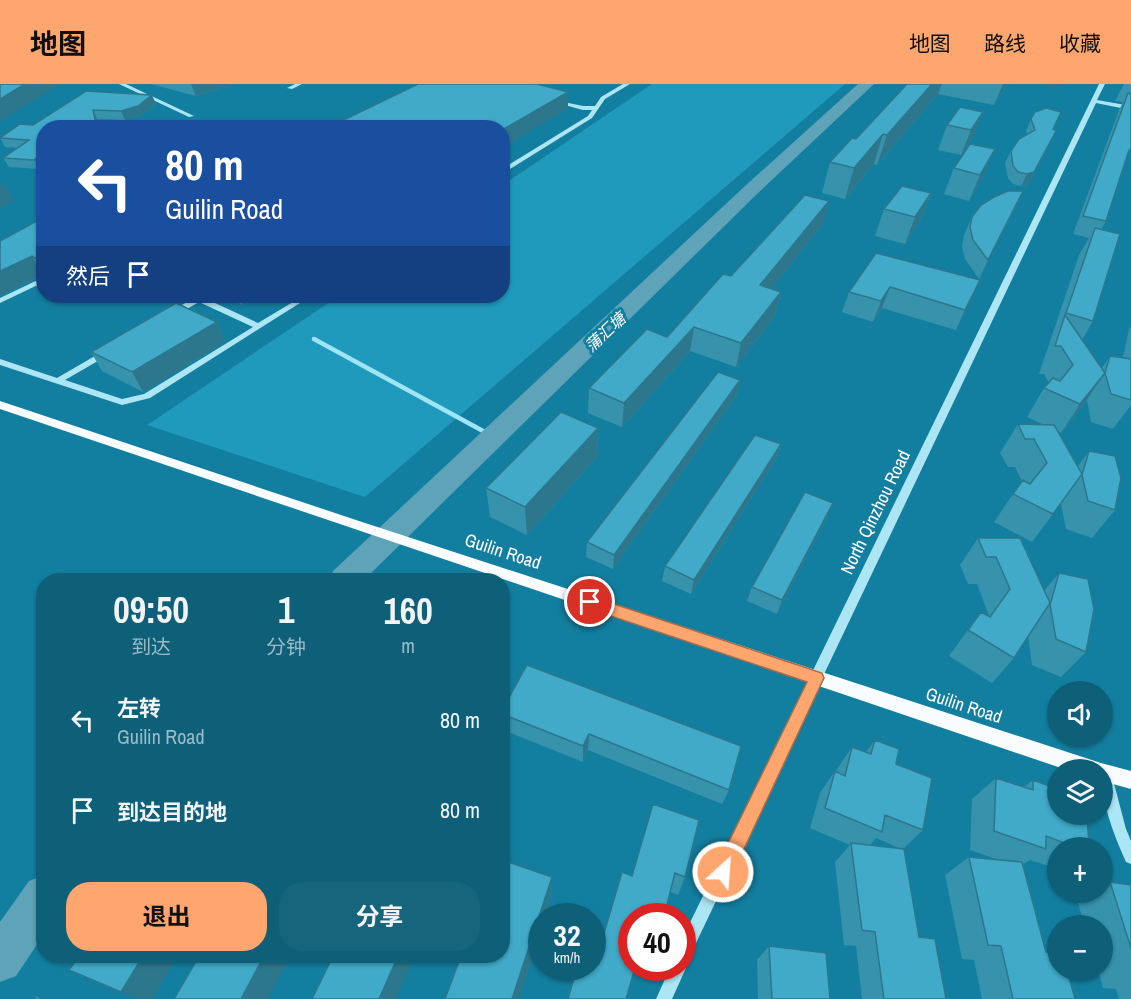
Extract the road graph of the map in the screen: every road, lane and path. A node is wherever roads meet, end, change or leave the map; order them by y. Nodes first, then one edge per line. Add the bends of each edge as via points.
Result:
1 (122, 84) edge
2 (299, 84) edge
3 (627, 84) edge
4 (1102, 84) edge
5 (290, 88) dead end
6 (545, 99) edge
7 (1095, 101) junction
8 (596, 108) junction
9 (1131, 108) edge
10 (191, 116) dead end
11 (510, 167) edge
12 (36, 283) edge
13 (0, 301) edge
14 (186, 303) edge
15 (208, 303) edge
16 (296, 303) edge
17 (168, 316) edge
18 (258, 326) junction
19 (118, 346) edge
20 (0, 362) edge
21 (58, 381) junction
22 (0, 405) edge
23 (500, 573) edge
24 (510, 576) edge
25 (816, 678) junction
26 (1064, 759) edge
27 (1113, 775) edge
28 (1131, 780) edge
29 (1113, 810) edge
30 (1131, 857) edge
31 (696, 928) edge
32 (672, 981) edge
33 (664, 999) edge

1 - 10 street
2 - 5 street
3 - 8 street via 603,98
4 - 7 street, North Qinzhou Road
6 - 8 street
7 - 9 street
7 - 25 street, North Qinzhou Road
8 - 11 street via 590,117
12 - 13 street
14 - 17 street
15 - 18 street
16 - 18 street
18 - 21 street via 135,400 122,402
19 - 21 street
20 - 21 street
22 - 23 main road, Guilin Road
24 - 25 main road, Guilin Road
25 - 26 main road, Guilin Road
25 - 31 street, North Qinzhou Road
27 - 28 main road, Guilin Road
29 - 30 street
32 - 33 street

